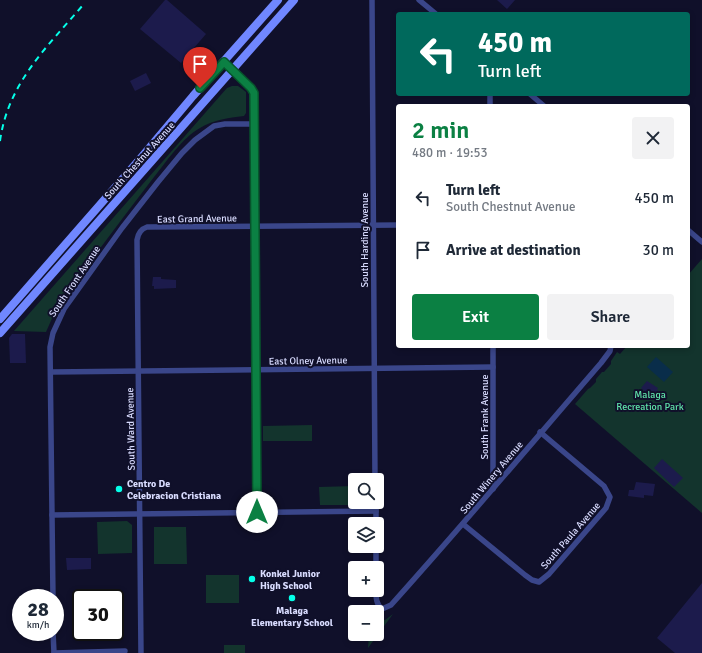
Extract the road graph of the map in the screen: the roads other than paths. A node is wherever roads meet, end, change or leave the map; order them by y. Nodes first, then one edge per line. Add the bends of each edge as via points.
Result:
1 (278, 0) edge
2 (294, 0) edge
3 (372, 0) edge
4 (420, 0) edge
5 (434, 12) edge
6 (224, 62) junction
7 (232, 70) junction
8 (532, 96) edge
9 (542, 104) edge
10 (254, 124) junction
11 (396, 224) edge
12 (373, 225) junction
13 (255, 226) junction
14 (141, 231) joint
15 (690, 232) edge
16 (702, 242) edge
17 (0, 319) edge
18 (0, 333) edge
19 (493, 348) edge
20 (610, 348) edge
21 (493, 367) junction
22 (374, 368) junction
23 (256, 370) junction
24 (138, 371) junction
25 (51, 372) junction
26 (540, 432) junction
27 (375, 473) edge
28 (493, 489) junction
29 (376, 511) joint
30 (257, 512) junction
31 (139, 514) junction
32 (52, 516) junction
33 (376, 517) edge
34 (463, 524) junction
35 (53, 589) edge
36 (376, 597) edge
37 (53, 641) edge
38 (125, 651) dead end
39 (54, 653) edge
40 (141, 653) edge

1 - 6 main road, South Chestnut Avenue
2 - 7 main road, South Chestnut Avenue
3 - 12 street, South Harding Avenue
4 - 5 street
6 - 7 street
6 - 17 main road, South Chestnut Avenue
7 - 10 street via 254,93
7 - 18 main road, South Chestnut Avenue
8 - 9 street
10 - 13 street
10 - 25 street, South Front Avenue via 214,126 182,153 158,182 92,269 61,315 50,346
11 - 12 street, East Grand Avenue
12 - 13 street, East Grand Avenue
12 - 22 street, South Harding Avenue
13 - 14 street, East Grand Avenue via 147,227
13 - 23 street
14 - 24 street, South Ward Avenue via 137,240
15 - 16 street
19 - 21 street, South Frank Avenue
20 - 26 street, South Winery Avenue
21 - 22 street, East Olney Avenue
21 - 28 street, South Frank Avenue
22 - 23 street, East Olney Avenue
22 - 27 street, South Harding Avenue
23 - 24 street, East Olney Avenue
23 - 30 street
24 - 25 street, East Olney Avenue
24 - 31 street, South Ward Avenue
25 - 32 street, South Front Avenue
26 - 28 street, South Winery Avenue
26 - 34 street, South Paula Avenue via 604,486 610,497 606,508 549,574 539,582 525,576
28 - 34 street, South Winery Avenue
29 - 30 street
29 - 33 street
30 - 31 street
31 - 32 street
31 - 40 street, South Ward Avenue
32 - 35 street, South Front Avenue
34 - 36 street, South Winery Avenue via 391,605 382,609 376,602
37 - 39 street
38 - 39 street

